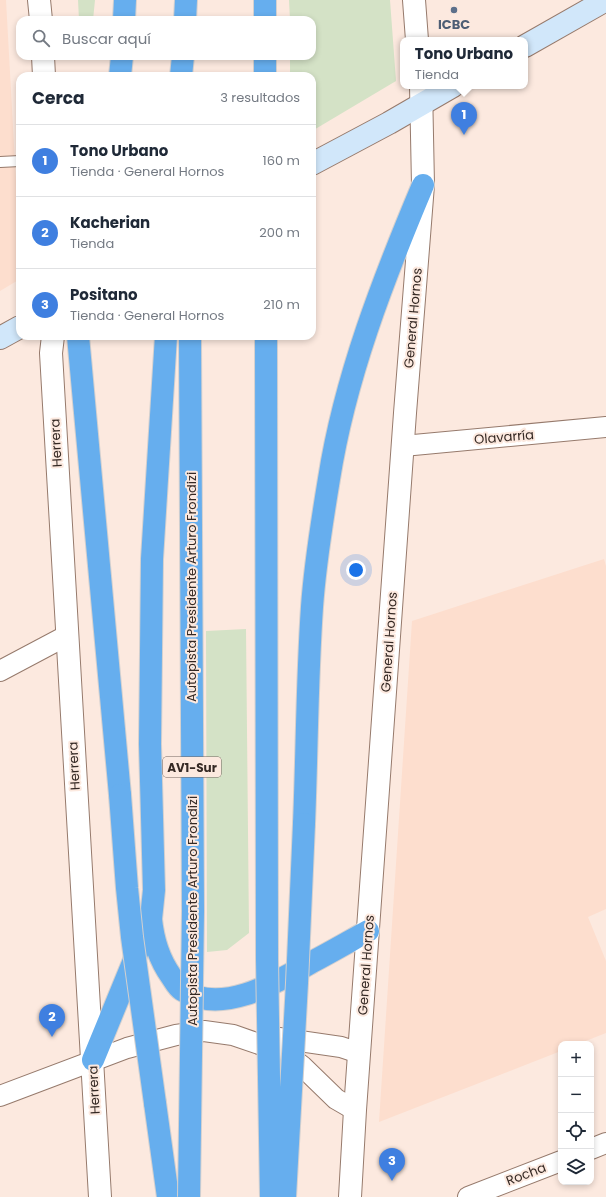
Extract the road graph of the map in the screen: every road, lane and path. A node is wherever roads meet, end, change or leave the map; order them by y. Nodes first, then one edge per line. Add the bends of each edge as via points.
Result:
1 (40, 0) edge
2 (126, 0) edge
3 (187, 0) edge
4 (265, 0) edge
5 (414, 0) edge
6 (606, 0) edge
7 (41, 16) edge
8 (124, 16) edge
9 (186, 16) edge
10 (265, 16) edge
11 (417, 37) edge
12 (528, 44) edge
13 (43, 60) edge
14 (122, 60) edge
15 (183, 60) edge
16 (188, 60) edge
17 (265, 60) edge
18 (44, 72) edge
19 (120, 72) edge
20 (182, 72) edge
21 (188, 72) edge
22 (265, 72) edge
23 (441, 89) edge
24 (422, 94) edge
25 (16, 161) edge
26 (0, 162) edge
27 (316, 162) edge
28 (423, 185) junction
29 (16, 329) edge
30 (0, 338) edge
31 (52, 340) edge
32 (78, 340) edge
33 (166, 340) edge
34 (190, 340) edge
35 (266, 340) edge
36 (606, 427) edge
37 (403, 446) junction
38 (66, 636) junction
39 (0, 671) edge
40 (151, 919) junction
41 (368, 931) junction
42 (233, 1035) junction
43 (359, 1053) junction
44 (93, 1060) junction
45 (0, 1096) edge
46 (355, 1110) junction
47 (606, 1143) edge
48 (594, 1148) edge
49 (558, 1162) edge
50 (100, 1197) edge
51 (168, 1197) edge
52 (189, 1197) edge
53 (271, 1197) edge
54 (285, 1197) edge
55 (350, 1197) edge
56 (468, 1197) edge

1 - 7 street
2 - 8 highway
3 - 9 highway
4 - 10 highway
5 - 11 street
6 - 12 main road
13 - 18 street
14 - 19 highway
15 - 20 highway
16 - 21 highway
17 - 22 highway
23 - 24 main road
24 - 27 main road via 389,123
24 - 28 street, General Hornos
25 - 26 lane
28 - 37 street, General Hornos
28 - 54 highway, bridge via 371,315 341,422 329,478 312,606 297,983
29 - 30 main road
31 - 38 street, Herrera via 51,352
32 - 51 highway, bridge via 120,794 126,888
33 - 40 highway via 152,559 150,744 154,890
34 - 52 highway, Autopista Presidente Arturo Frondizi / AV1-Sur, bridge via 192,911
35 - 53 highway, bridge via 267,959
36 - 37 street, Olavarría
37 - 41 street, General Hornos
38 - 39 street
38 - 44 street, Herrera
40 - 41 highway via 152,932 163,965 180,989 194,996 217,1000 242,996 274,984
40 - 44 highway
41 - 43 street, General Hornos
42 - 43 street via 274,1037 341,1047
42 - 44 street via 204,1031 188,1032
42 - 46 street via 285,1052 336,1099
43 - 46 street, General Hornos
44 - 45 street
44 - 50 street, Herrera
46 - 55 street, General Hornos
47 - 48 street
49 - 56 street, Rocha

